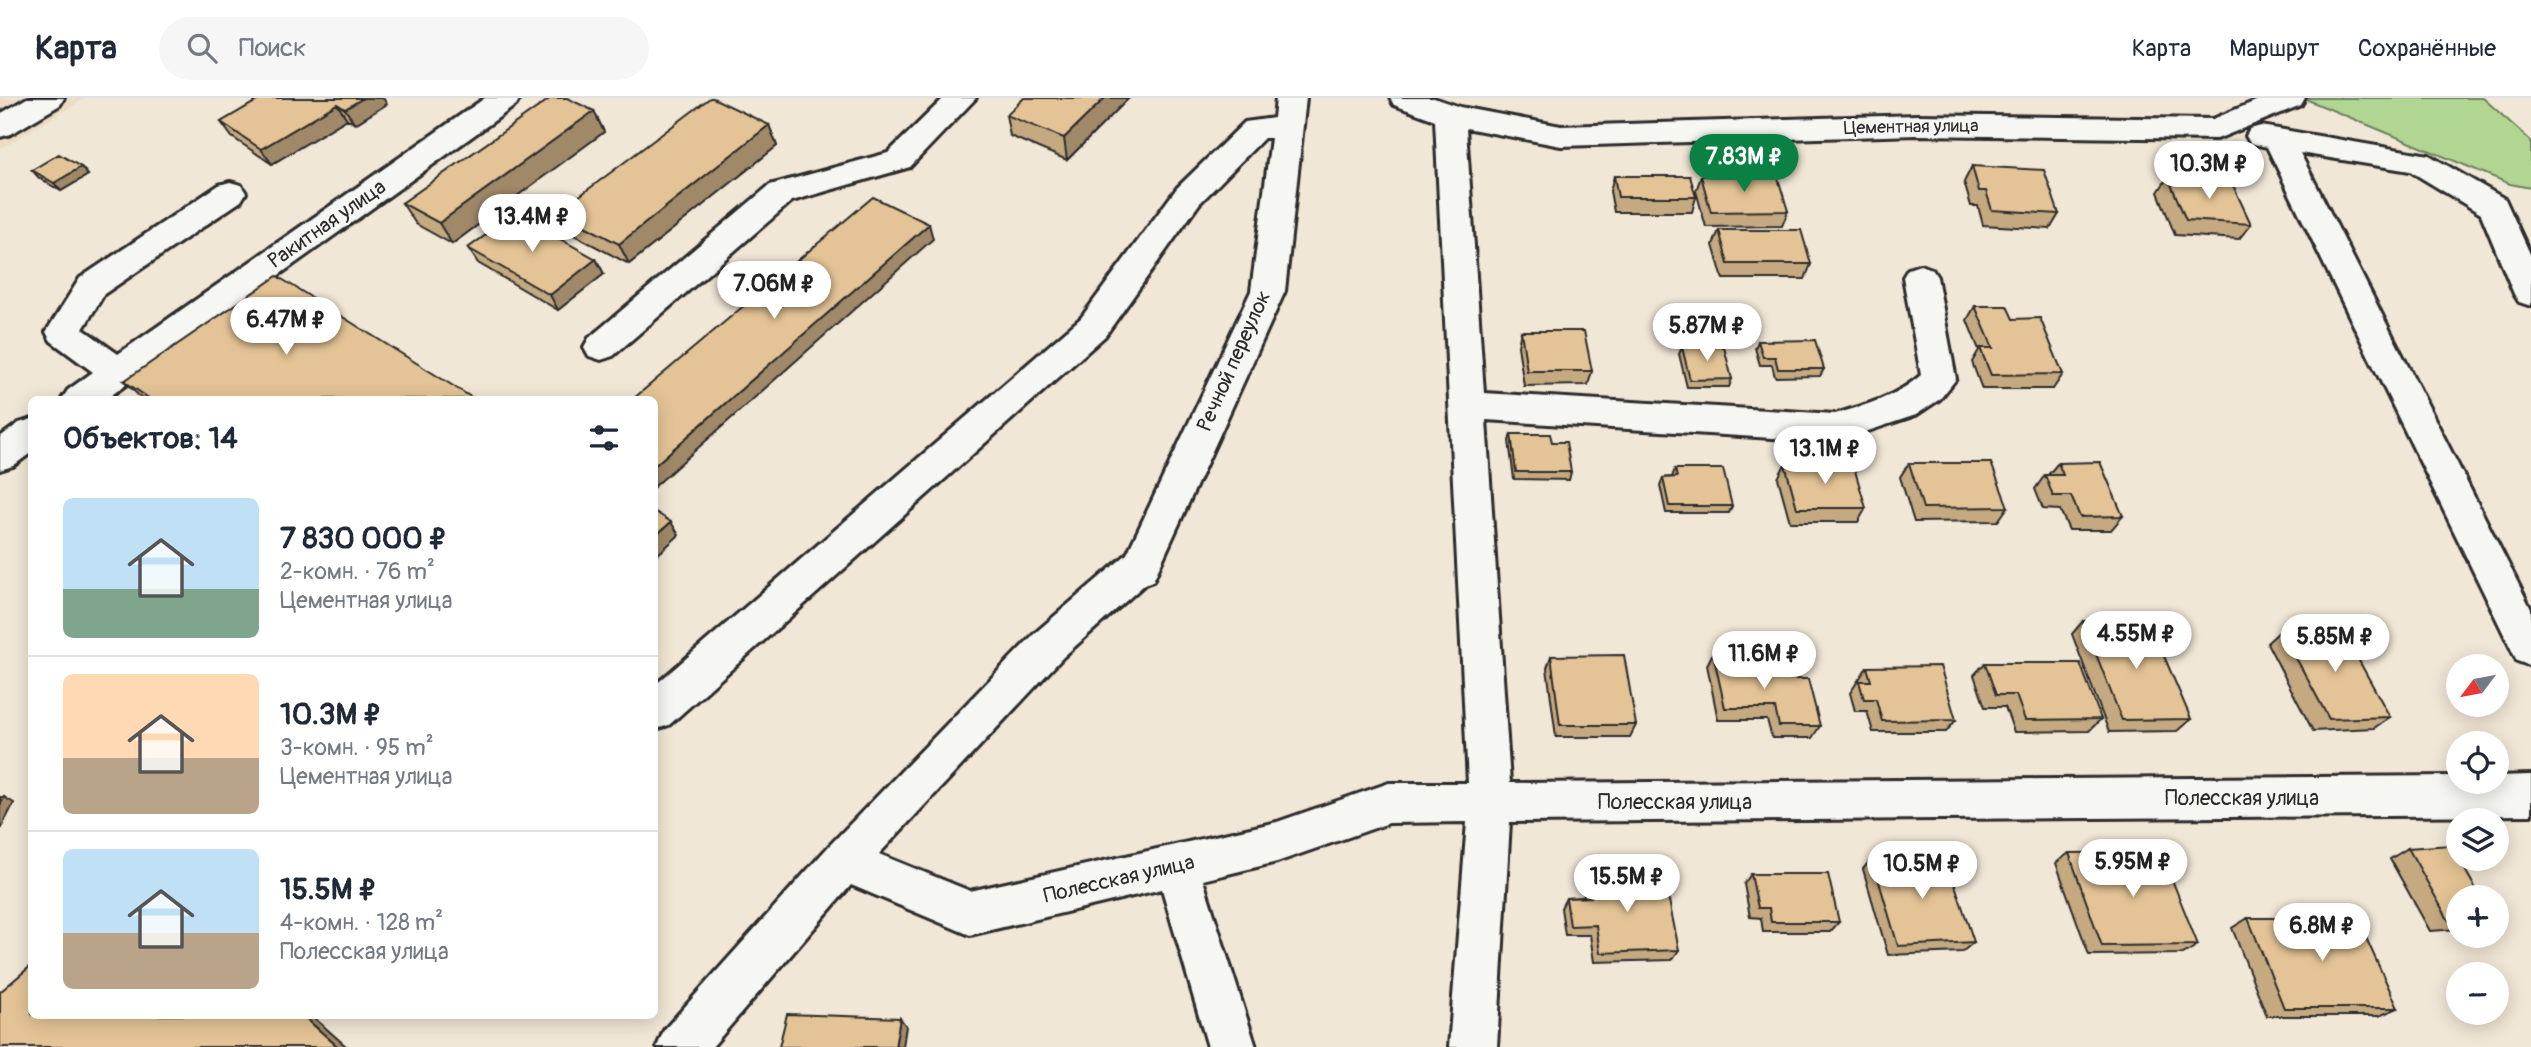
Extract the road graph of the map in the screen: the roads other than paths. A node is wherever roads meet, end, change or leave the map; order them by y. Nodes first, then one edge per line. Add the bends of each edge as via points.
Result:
1 (50, 98) edge
2 (505, 98) edge
3 (961, 98) edge
4 (1405, 98) edge
5 (2290, 98) edge
6 (1289, 112) edge
7 (1450, 114) junction
8 (0, 127) edge
9 (2217, 129) junction
10 (2278, 139) junction
11 (230, 192) dead end
12 (1920, 277) dead end
13 (2531, 294) edge
14 (601, 347) dead end
15 (118, 372) junction
16 (84, 396) edge
17 (1467, 405) junction
18 (28, 436) edge
19 (0, 456) edge
20 (2531, 649) edge
21 (658, 708) edge
22 (2531, 795) edge
23 (1490, 803) junction
24 (844, 861) junction
25 (1177, 867) junction
26 (681, 1047) edge
27 (1232, 1047) edge
28 (1473, 1047) edge

1 - 8 street
2 - 15 street, Ракитная улица
3 - 14 street via 899,160 781,193
4 - 7 street, Цементная улица
5 - 9 street, Цементная улица
6 - 21 street via 1256,129 1188,196 1094,327
6 - 24 street, Речной переулок via 1268,291 1139,568 1049,645
7 - 9 street, Цементная улица via 1561,136 1917,125
7 - 17 street
9 - 10 street
10 - 13 street via 2418,162 2494,207
10 - 20 street
11 - 15 street via 92,286 63,332
12 - 17 street via 1939,379 1920,398 1835,428
15 - 16 street, Ракитная улица
17 - 23 street
18 - 19 street
22 - 23 street, Полесская улица
23 - 25 street, Полесская улица via 1389,803 1276,842
23 - 28 street
24 - 25 street, Полесская улица via 970,913
24 - 26 street
25 - 27 street

